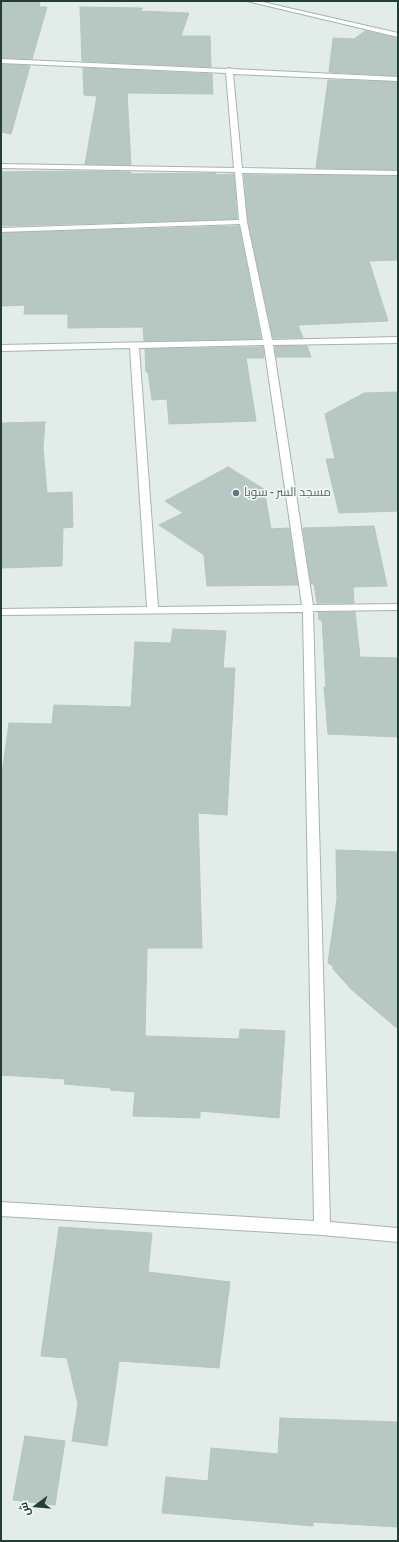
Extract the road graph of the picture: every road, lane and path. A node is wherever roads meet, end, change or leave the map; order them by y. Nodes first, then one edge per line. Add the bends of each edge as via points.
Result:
1 (250, 1) edge
2 (398, 35) edge
3 (1, 61) edge
4 (228, 70) junction
5 (398, 79) edge
6 (1, 166) edge
7 (237, 171) junction
8 (398, 173) edge
9 (243, 222) junction
10 (1, 230) edge
11 (398, 340) edge
12 (268, 343) junction
13 (134, 345) junction
14 (1, 348) edge
15 (398, 607) edge
16 (308, 608) junction
17 (153, 609) junction
18 (1, 612) edge
19 (1, 1209) edge
20 (322, 1228) junction
21 (398, 1235) edge

1 - 2 street
3 - 4 street
4 - 5 street
4 - 7 street
6 - 7 street
7 - 8 street
7 - 9 street
9 - 10 street
9 - 12 street
11 - 12 street
12 - 13 street
12 - 16 street
13 - 14 street
13 - 17 street
15 - 16 street
16 - 17 street
16 - 20 street
17 - 18 street
19 - 20 street
20 - 21 street

